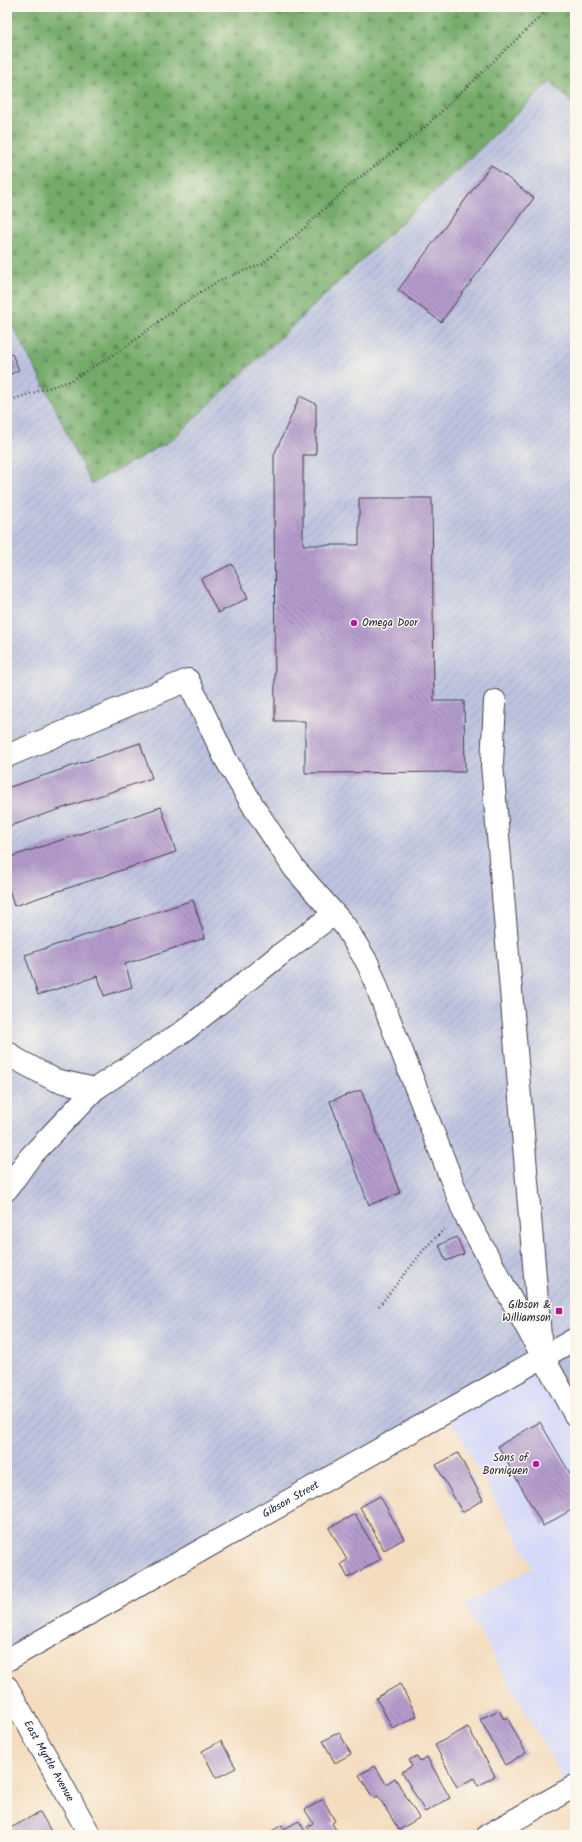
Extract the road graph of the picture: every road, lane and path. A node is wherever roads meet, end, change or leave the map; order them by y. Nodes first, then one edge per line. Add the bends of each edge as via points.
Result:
1 (546, 11) dead end
2 (7, 401) edge
3 (495, 701) dead end
4 (7, 756) edge
5 (334, 914) junction
6 (7, 1052) edge
7 (95, 1090) junction
8 (7, 1190) edge
9 (465, 1215) junction
10 (379, 1306) dead end
11 (575, 1339) edge
12 (542, 1357) junction
13 (575, 1415) edge
14 (7, 1660) edge
15 (7, 1687) edge
16 (575, 1786) edge
17 (90, 1835) edge
18 (488, 1835) edge

1 - 2 path via 423,129 350,185 262,264 220,280 179,306 123,349 70,381
3 - 12 street via 492,764
4 - 5 street via 188,680 225,758 256,809 294,868
5 - 7 street via 184,1031
5 - 9 street via 345,926 368,964
6 - 7 street via 55,1080
7 - 8 street via 30,1157
9 - 10 path via 446,1227 426,1246
9 - 12 street
11 - 12 street, Gibson Street
12 - 13 street
12 - 14 street, Gibson Street
15 - 17 street, East Myrtle Avenue
16 - 18 street

